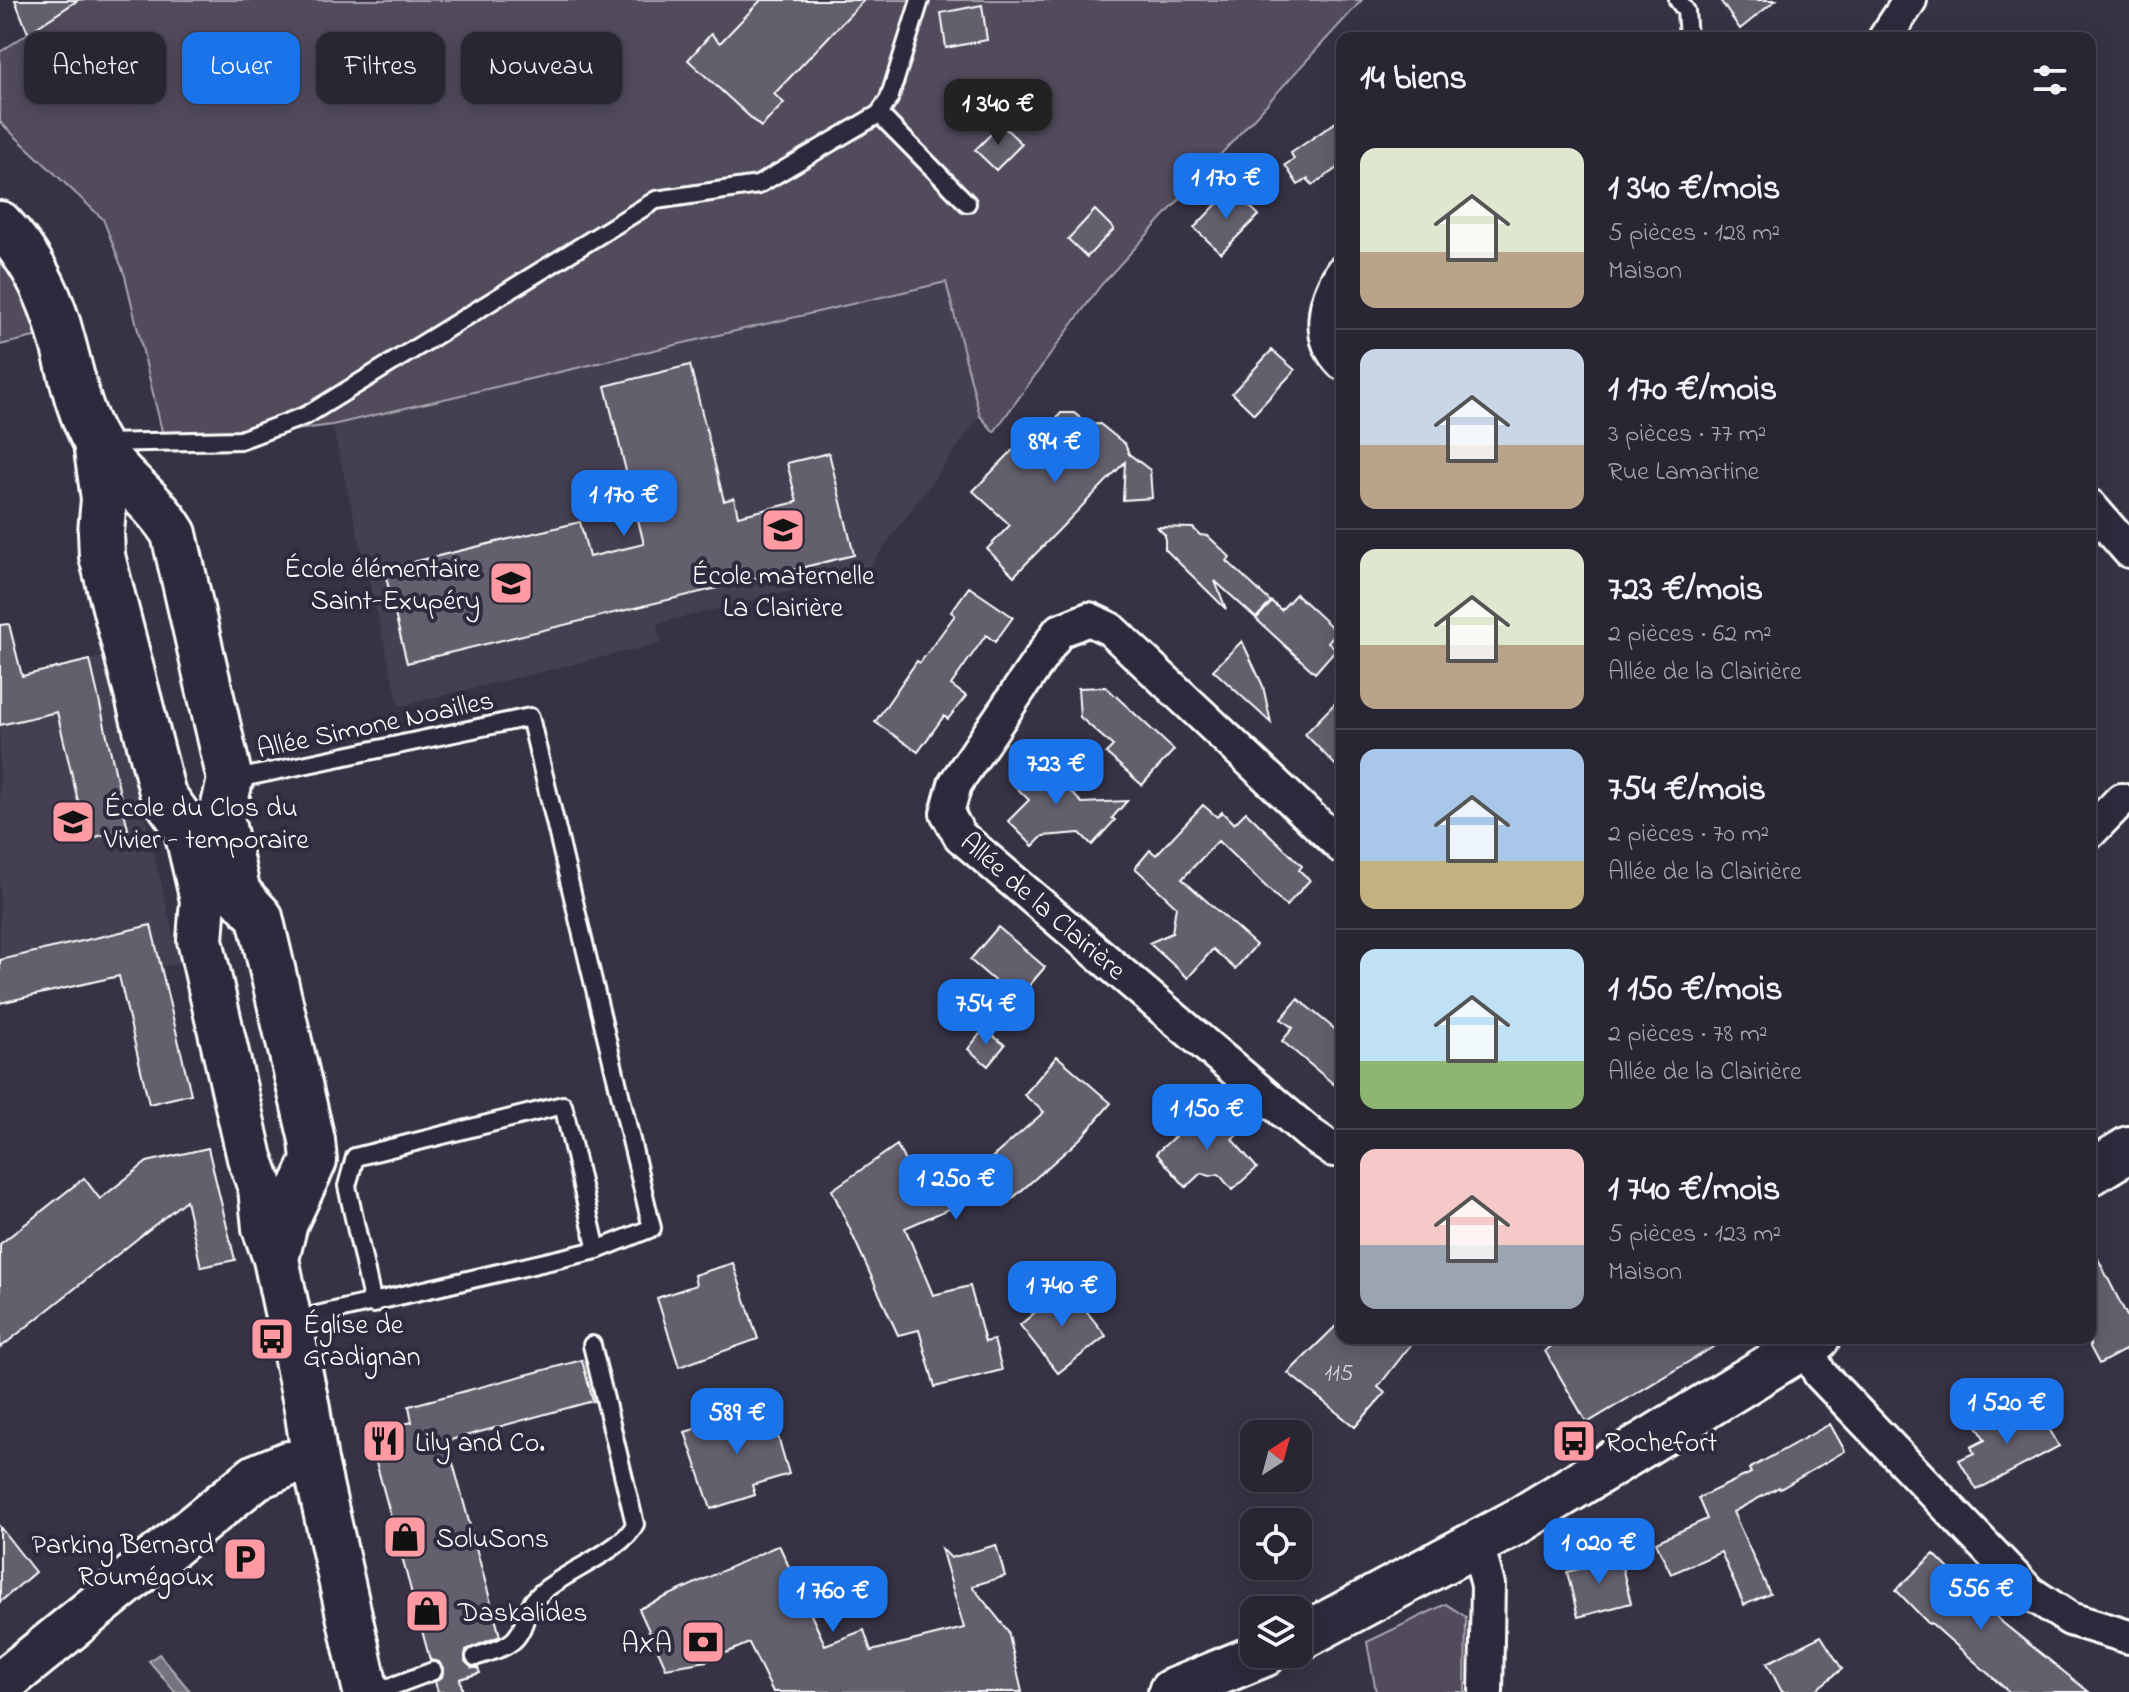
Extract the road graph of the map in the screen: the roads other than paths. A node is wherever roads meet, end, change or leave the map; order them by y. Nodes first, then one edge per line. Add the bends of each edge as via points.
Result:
1 (920, 0) edge
2 (1678, 0) edge
3 (1910, 0) edge
4 (1688, 32) edge
5 (1889, 32) edge
6 (879, 114) junction
7 (967, 203) dead end
8 (0, 224) edge
9 (1336, 281) edge
10 (1336, 357) edge
11 (96, 443) junction
12 (145, 497) junction
13 (104, 513) junction
14 (2096, 513) edge
15 (2129, 551) edge
16 (230, 780) junction
17 (2113, 799) edge
18 (2096, 823) edge
19 (1336, 841) edge
20 (1336, 1150) edge
21 (281, 1189) junction
22 (597, 1250) junction
23 (373, 1304) junction
24 (289, 1321) junction
25 (1808, 1344) edge
26 (1812, 1344) edge
27 (592, 1345) dead end
28 (315, 1461) junction
29 (1477, 1544) junction
30 (1312, 1632) edge
31 (2129, 1637) edge
32 (475, 1657) dead end
33 (1240, 1664) edge
34 (433, 1671) dead end
35 (0, 1685) edge
36 (366, 1692) edge
37 (377, 1692) edge
38 (1171, 1692) edge
39 (1486, 1692) edge

1 - 6 lane via 889,99
2 - 4 lane via 1686,11
3 - 5 street
6 - 7 lane
6 - 11 lane via 758,185 656,200 307,415 240,440
8 - 11 street via 48,293
9 - 10 street via 1329,292 1324,329
11 - 12 street
11 - 13 street
12 - 13 street
12 - 16 street via 174,534
13 - 21 street via 102,556 163,795 186,827 203,900 201,945 250,1158
14 - 15 street
16 - 21 street via 221,818 234,878 238,893 260,917 312,1140 314,1161
16 - 22 lane, Allée Simone Noailles via 530,717 652,1228
17 - 18 street
19 - 20 street, Allée de la Clairière via 1110,629 1089,619 1059,631 955,784 947,813 960,836 1310,1134
21 - 24 street via 285,1223 276,1259
22 - 23 lane
22 - 23 lane via 563,1105 355,1157 347,1186
23 - 24 lane
24 - 28 street
25 - 29 street
26 - 31 street via 1820,1374 2029,1592 2070,1619
27 - 32 lane via 635,1524 623,1541 539,1594 526,1610 518,1635
28 - 35 street via 288,1464 256,1477
28 - 36 street
29 - 30 street
29 - 39 street via 1488,1585
33 - 38 street
34 - 37 lane

